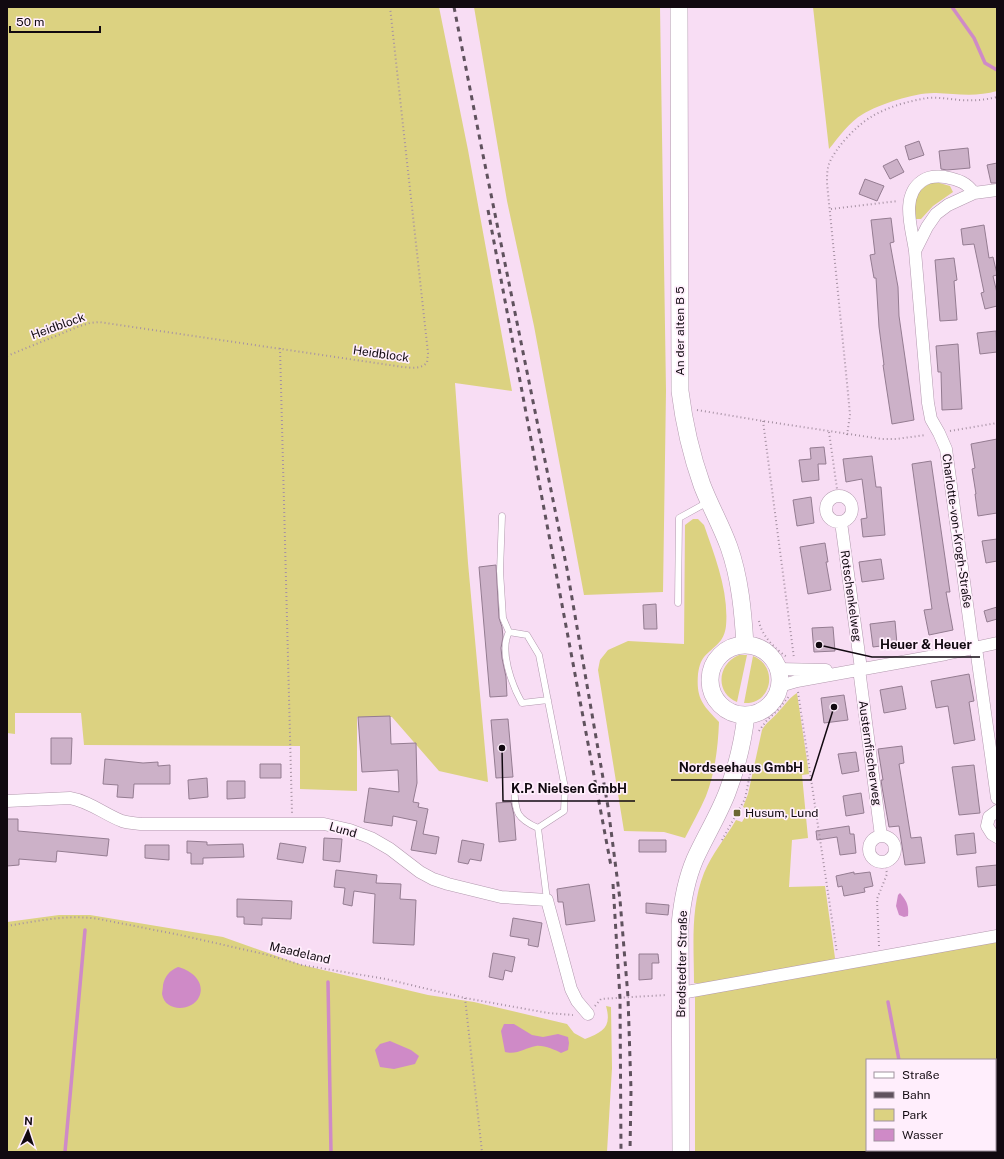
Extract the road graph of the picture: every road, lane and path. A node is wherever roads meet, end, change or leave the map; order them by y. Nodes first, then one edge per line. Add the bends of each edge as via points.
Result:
1 (390, 7) edge
2 (679, 7) edge
3 (997, 97) edge
4 (997, 190) edge
5 (974, 193) junction
6 (909, 200) junction
7 (831, 209) junction
8 (915, 251) junction
9 (280, 348) junction
10 (7, 356) edge
11 (695, 416) dead end
12 (763, 421) junction
13 (997, 423) edge
14 (829, 431) junction
15 (939, 433) junction
16 (847, 435) junction
17 (838, 496) junction
18 (709, 501) junction
19 (502, 516) dead end
20 (841, 522) junction
21 (678, 603) dead end
22 (759, 619) dead end
23 (509, 632) junction
24 (997, 642) edge
25 (745, 645) junction
26 (974, 648) junction
27 (778, 669) junction
28 (856, 670) junction
29 (789, 691) junction
30 (548, 700) junction
31 (746, 715) junction
32 (758, 736) dead end
33 (752, 766) dead end
34 (514, 786) dead end
35 (997, 798) edge
36 (7, 801) edge
37 (997, 811) edge
38 (292, 824) junction
39 (538, 828) junction
40 (881, 836) junction
41 (997, 837) edge
42 (721, 841) dead end
43 (886, 861) junction
44 (547, 900) junction
45 (7, 926) edge
46 (997, 936) edge
47 (880, 957) junction
48 (838, 964) junction
49 (675, 994) junction
50 (465, 998) junction
51 (588, 1014) junction
52 (482, 1152) edge
53 (681, 1152) edge

1 - 9 path, Heidblock via 428,353 427,363 410,368
2 - 18 main road, An der alten B 5 via 680,378 688,436 697,471
3 - 7 path via 986,100 927,98 872,116 853,132 829,164 827,182
4 - 5 street
5 - 6 street via 968,184 939,176 925,178 915,187
5 - 8 street via 948,205 936,214
6 - 7 path
6 - 8 street, Charlotte-von-Krogh-Straße
7 - 16 path via 850,415
8 - 15 street, Charlotte-von-Krogh-Straße via 928,403 931,419
9 - 10 path, Heidblock via 99,322 80,326
9 - 38 path
11 - 12 path via 694,409
12 - 14 path
12 - 22 path via 795,662 785,656 765,636
13 - 15 path
14 - 16 path
14 - 17 path
15 - 16 path via 896,439
15 - 26 street, Charlotte-von-Krogh-Straße via 946,449
17 - 20 street via 849,500 852,507 849,519
17 - 20 street via 829,501 826,509 829,518
18 - 21 lane via 678,518
18 - 25 main road, An der alten B 5 via 729,547 744,621
19 - 23 lane via 500,571 503,618
20 - 28 street, Rotschenkelweg
23 - 30 lane via 527,635 539,655
23 - 30 lane via 506,638 508,669 514,689 522,703
24 - 26 street
25 - 27 main road via 765,651
25 - 31 main road via 722,654 711,675 711,687 715,698 723,707 734,713
26 - 28 street
26 - 35 street, Charlotte-von-Krogh-Straße
27 - 28 street
27 - 29 main road
28 - 29 street via 797,681
28 - 40 street, Austernfischerweg
29 - 31 main road via 776,697 768,707 758,713
29 - 32 path via 778,711 762,726
29 - 48 path via 798,689
30 - 39 lane via 565,788 564,811
31 - 49 main road, Bredstedter Straße via 739,758 732,781 686,884
33 - 42 path via 745,799
34 - 39 lane via 516,807 521,818
36 - 38 street, Lund via 76,799 122,820 141,824
37 - 41 street via 989,817 987,826
38 - 44 street, Lund via 324,824 371,838 427,876 448,884 501,897
39 - 44 lane
40 - 43 street via 888,837 895,846 894,855
40 - 43 street via 872,840 870,853 875,860
43 - 47 path via 887,874 877,899
44 - 51 street via 570,989
45 - 50 path, Maadeland via 87,917 248,950 302,966 386,978
46 - 47 street
47 - 48 street
48 - 49 street
49 - 51 path via 601,999
49 - 53 main road, Bredstedter Straße
50 - 51 path, Maadeland via 548,1013 572,1016
50 - 52 path

